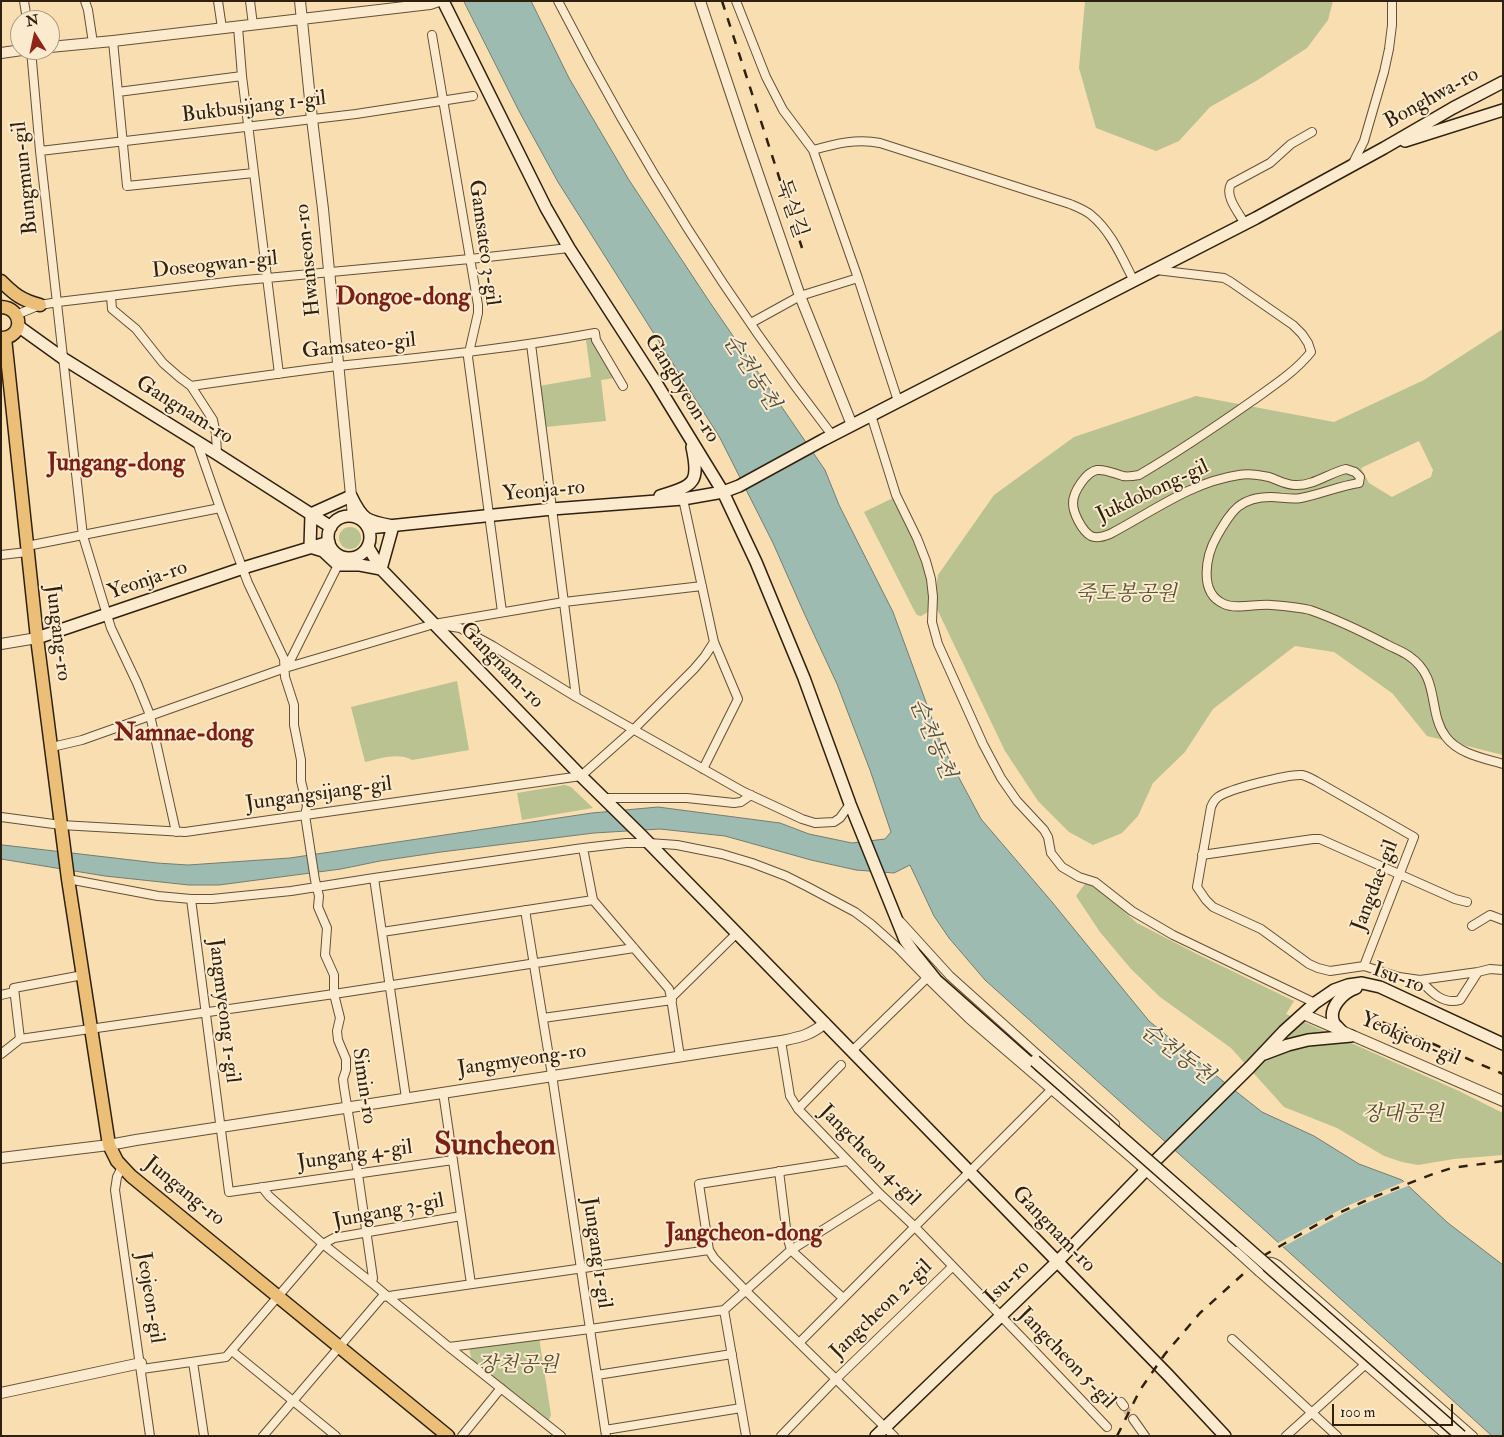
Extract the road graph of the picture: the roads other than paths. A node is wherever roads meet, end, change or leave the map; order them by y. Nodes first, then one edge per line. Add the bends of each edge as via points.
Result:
1 (85, 1) edge
2 (218, 1) edge
3 (250, 1) edge
4 (300, 1) edge
5 (439, 1) edge
6 (443, 1) edge
7 (558, 1) edge
8 (700, 1) edge
9 (736, 1) edge
10 (1392, 1) edge
11 (302, 20) junction
12 (253, 25) junction
13 (238, 27) junction
14 (222, 28) junction
15 (432, 35) dead end
16 (113, 41) junction
17 (93, 44) junction
18 (60, 46) edge
19 (32, 60) edge
20 (242, 76) junction
21 (1503, 82) edge
22 (118, 92) junction
23 (472, 96) dead end
24 (443, 101) junction
25 (1503, 110) edge
26 (312, 119) junction
27 (248, 126) junction
28 (1312, 132) dead end
29 (123, 140) junction
30 (1384, 148) junction
31 (813, 150) junction
32 (40, 151) junction
33 (1351, 166) junction
34 (254, 173) junction
35 (1245, 224) junction
36 (569, 248) junction
37 (470, 259) junction
38 (1154, 270) junction
39 (329, 271) junction
40 (267, 278) junction
41 (858, 278) junction
42 (1134, 280) junction
43 (1, 281) edge
44 (111, 296) junction
45 (800, 296) junction
46 (58, 302) junction
47 (40, 305) junction
48 (1, 307) edge
49 (17, 320) junction
50 (750, 322) junction
51 (3, 338) edge
52 (531, 344) junction
53 (469, 352) junction
54 (64, 359) junction
55 (338, 366) junction
56 (279, 374) junction
57 (191, 386) junction
58 (623, 386) dead end
59 (898, 401) junction
60 (871, 415) junction
61 (852, 425) junction
62 (827, 437) junction
63 (690, 438) junction
64 (197, 442) junction
65 (218, 454) junction
66 (723, 492) junction
67 (351, 496) junction
68 (683, 498) junction
69 (644, 502) junction
70 (220, 508) junction
71 (552, 510) junction
72 (311, 514) junction
73 (353, 516) junction
74 (488, 516) junction
75 (393, 526) junction
76 (331, 527) junction
77 (369, 528) junction
78 (84, 536) junction
79 (328, 542) junction
80 (310, 547) junction
81 (368, 547) junction
82 (27, 549) junction
83 (1, 555) edge
84 (341, 561) junction
85 (242, 568) junction
86 (381, 569) junction
87 (702, 586) junction
88 (564, 602) junction
89 (502, 612) junction
90 (107, 615) junction
91 (434, 624) junction
92 (37, 638) junction
93 (714, 642) junction
94 (1, 644) edge
95 (285, 668) junction
96 (576, 697) junction
97 (150, 715) junction
98 (634, 729) junction
99 (52, 747) junction
100 (1503, 764) edge
101 (703, 769) junction
102 (581, 776) junction
103 (751, 795) junction
104 (603, 798) junction
105 (852, 808) junction
106 (305, 815) junction
107 (1, 817) edge
108 (62, 825) junction
109 (176, 832) junction
110 (646, 839) junction
111 (583, 848) junction
112 (1202, 855) junction
113 (1399, 874) junction
114 (374, 878) junction
115 (68, 879) junction
116 (316, 884) junction
117 (191, 899) junction
118 (593, 900) junction
119 (1467, 902) dead end
120 (525, 910) junction
121 (897, 917) junction
122 (1503, 920) edge
123 (1472, 926) dead end
124 (382, 932) junction
125 (737, 933) junction
126 (634, 948) junction
127 (534, 962) junction
128 (1364, 966) junction
129 (1503, 970) edge
130 (1478, 972) junction
131 (83, 975) junction
132 (926, 978) junction
133 (1420, 980) junction
134 (390, 985) junction
135 (1380, 987) junction
136 (948, 991) junction
137 (14, 992) junction
138 (334, 994) junction
139 (1, 995) edge
140 (671, 999) junction
141 (1316, 1003) junction
142 (206, 1012) junction
143 (1303, 1014) junction
144 (543, 1018) junction
145 (824, 1022) junction
146 (91, 1028) junction
147 (1346, 1034) junction
148 (20, 1039) junction
149 (781, 1041) junction
150 (1503, 1044) edge
151 (852, 1051) junction
152 (1, 1054) edge
153 (1260, 1056) junction
154 (680, 1057) junction
155 (1034, 1063) junction
156 (841, 1065) dead end
157 (552, 1075) junction
158 (1051, 1090) junction
159 (443, 1092) junction
160 (406, 1098) junction
161 (1503, 1101) edge
162 (347, 1107) junction
163 (798, 1109) junction
164 (220, 1127) junction
165 (109, 1146) junction
166 (1159, 1157) junction
167 (1, 1158) edge
168 (453, 1160) junction
169 (847, 1160) junction
170 (122, 1167) junction
171 (778, 1171) junction
172 (1145, 1171) junction
173 (970, 1172) junction
174 (358, 1174) junction
175 (262, 1187) junction
176 (880, 1194) junction
177 (461, 1216) junction
178 (915, 1227) junction
179 (367, 1231) junction
180 (323, 1244) junction
181 (709, 1250) junction
182 (791, 1250) junction
183 (1236, 1251) junction
184 (1057, 1262) junction
185 (952, 1267) junction
186 (580, 1269) junction
187 (1259, 1272) junction
188 (372, 1283) junction
189 (472, 1284) junction
190 (746, 1291) junction
191 (386, 1295) junction
192 (278, 1296) junction
193 (843, 1298) junction
194 (724, 1310) junction
195 (1001, 1315) junction
196 (590, 1329) junction
197 (1232, 1339) dead end
198 (800, 1343) junction
199 (338, 1347) junction
200 (449, 1347) junction
201 (232, 1351) junction
202 (1378, 1353) junction
203 (732, 1354) junction
204 (193, 1362) junction
205 (1366, 1364) junction
206 (141, 1366) junction
207 (597, 1375) junction
208 (836, 1379) junction
209 (500, 1388) junction
210 (1, 1393) edge
211 (293, 1401) junction
212 (741, 1408) junction
213 (1311, 1412) junction
214 (1133, 1419) tunnel mouth
215 (885, 1427) junction
216 (1107, 1427) dead end
217 (605, 1433) edge
218 (150, 1436) edge
219 (204, 1436) edge
220 (263, 1436) edge
221 (336, 1436) edge
222 (448, 1436) edge
223 (462, 1436) edge
224 (561, 1436) edge
225 (746, 1436) edge
226 (781, 1436) edge
227 (876, 1436) edge
228 (894, 1436) edge
229 (1145, 1436) edge
230 (1225, 1436) edge
231 (1286, 1436) edge
232 (1337, 1436) edge
233 (1447, 1436) edge
234 (1455, 1436) edge
235 (1461, 1436) edge
236 (1473, 1436) edge

1 - 17 street
2 - 14 street
3 - 12 street
4 - 11 street, Hwanseon-ro
5 - 11 street
6 - 36 main road, Gangbyeon-ro
7 - 50 street via 642,152
8 - 45 street, 둑실길
9 - 31 street via 766,77 783,110
10 - 33 street via 1392,25 1384,72 1364,141
11 - 12 street
11 - 26 street, Hwanseon-ro
12 - 13 street
13 - 14 street
13 - 20 street
14 - 16 street
15 - 24 street, Gamsateo 3-gil
16 - 17 street
16 - 22 street
17 - 18 street
19 - 32 street, Bungmun-gil
20 - 22 street
20 - 27 street
21 - 30 main road, Bonghwa-ro
22 - 29 street
23 - 24 street, Bukbusijang 1-gil
24 - 26 street, Bukbusijang 1-gil
24 - 37 street, Gamsateo 3-gil
25 - 30 main road, Bonghwa-ro
26 - 27 street, Bukbusijang 1-gil
26 - 39 street, Hwanseon-ro
27 - 29 street, Bukbusijang 1-gil
27 - 34 street
28 - 35 street via 1291,144 1270,163 1231,184 1230,198
29 - 32 street, Bukbusijang 1-gil
29 - 34 street via 127,186
30 - 33 main road
31 - 41 street
31 - 42 street via 857,141 880,143 1070,204 1091,215 1102,226
32 - 46 street, Bungmun-gil
33 - 35 main road
34 - 40 street
35 - 38 main road
36 - 37 street, Doseogwan-gil
36 - 63 main road, Gangbyeon-ro
37 - 39 street, Doseogwan-gil
37 - 53 street, Gamsateo 3-gil via 478,314
38 - 42 main road
38 - 100 street, Jukdobong-gil via 1224,278 1293,325 1311,352 1278,383 1139,475 1126,477 1097,470 1087,475 1073,502 1076,517 1085,530 1092,537 1110,534 1176,496 1209,482 1240,474 1257,475 1297,486 1346,469 1355,472 1360,477 1359,483 1298,499 1269,497 1240,504 1231,512 1209,553 1206,577 1210,590 1223,604 1231,606 1271,604 1308,610 1357,629 1410,656 1422,668 1431,688 1438,721 1446,737 1460,749
39 - 40 street, Doseogwan-gil
39 - 55 street, Hwanseon-ro
40 - 44 street, Doseogwan-gil
40 - 56 street
41 - 45 street
41 - 59 street
42 - 59 main road
43 - 47 main road via 19,298
44 - 46 street, Doseogwan-gil
44 - 57 street via 112,309 136,329 163,363
45 - 50 street
45 - 61 street, 둑실길
46 - 47 street, Doseogwan-gil
46 - 54 street, Bungmun-gil
47 - 49 street, Doseogwan-gil
48 - 49 main road via 12,310
49 - 51 main road via 16,332
49 - 54 main road, Gangnam-ro
50 - 62 street
51 - 82 main road, Jungang-ro
52 - 53 street, Gamsateo-gil
52 - 58 street, Gamsateo-gil via 595,333
52 - 71 street
53 - 55 street, Gamsateo-gil
53 - 74 street, Gamsateo 3-gil
54 - 64 main road, Gangnam-ro
54 - 78 street, Bungmun-gil
55 - 56 street, Gamsateo-gil
55 - 67 street, Hwanseon-ro
56 - 57 street, Gamsateo-gil
57 - 65 street via 213,420
59 - 60 main road
60 - 61 main road
60 - 141 street via 896,495 926,561 933,597 932,622 938,644 1006,787 1044,830 1051,853 1062,867 1095,882 1132,911 1173,935
61 - 62 main road
62 - 66 main road via 740,486
63 - 66 main road, Gangbyeon-ro
63 - 69 main road via 696,466 691,484
64 - 65 main road, Gangnam-ro
64 - 70 street, Simin-ro
65 - 72 main road, Gangnam-ro
66 - 68 main road, Yeonja-ro
66 - 105 main road, Gangbyeon-ro via 804,678
67 - 72 main road
67 - 73 street, Hwanseon-ro
67 - 75 main road via 360,514 377,523
68 - 69 main road, Yeonja-ro
68 - 87 street
69 - 71 main road, Yeonja-ro
70 - 78 street
70 - 85 street, Simin-ro
71 - 74 main road, Yeonja-ro
71 - 88 street
72 - 76 main road, Gangnam-ro
72 - 80 main road
73 - 76 main road via 340,518
73 - 77 main road via 360,518
74 - 75 main road, Yeonja-ro
74 - 89 street, Gamsateo 3-gil
75 - 77 main road, Yeonja-ro
75 - 86 main road
76 - 79 main road
77 - 81 main road
78 - 82 street
78 - 90 street, Bungmun-gil
79 - 80 main road, Yeonja-ro
79 - 84 main road
80 - 84 main road
80 - 85 main road, Yeonja-ro
81 - 84 main road via 358,556
81 - 86 main road, Gangnam-ro
82 - 83 street
82 - 92 main road, Jungang-ro
84 - 86 main road
84 - 95 street
85 - 90 main road, Yeonja-ro
85 - 95 street, Simin-ro via 284,659
86 - 91 main road, Gangnam-ro
87 - 88 street
87 - 93 street
88 - 89 street
88 - 96 street
89 - 91 street
90 - 92 main road, Yeonja-ro
90 - 97 street, Bungmun-gil
91 - 95 street
91 - 96 street via 460,628
91 - 102 main road, Gangnam-ro
92 - 94 street
92 - 99 main road, Jungang-ro
93 - 98 street via 694,669
93 - 101 street via 738,699
95 - 97 street
95 - 106 street, Simin-ro via 294,705 294,725 301,760 300,781 307,806
96 - 98 street
97 - 99 street via 82,740
97 - 109 street, Bungmun-gil
98 - 101 street
98 - 102 street
99 - 108 main road, Jungang-ro
101 - 103 street
102 - 104 main road, Gangnam-ro
102 - 106 street, Jungangsijang-gil
103 - 104 street via 734,803 686,798
103 - 105 street via 815,823 834,822
104 - 110 main road, Gangnam-ro
105 - 121 main road, Gangbyeon-ro
106 - 109 street, Jungangsijang-gil
106 - 116 street, Simin-ro
107 - 108 street, Jungangsijang-gil
108 - 109 street, Jungangsijang-gil
108 - 115 main road, Jungang-ro
110 - 111 street
110 - 125 main road, Gangnam-ro
110 - 132 street via 722,854 766,868 808,887 871,924
111 - 114 street
111 - 118 street
112 - 113 street via 1313,839
112 - 113 street, Jangdae-gil via 1211,806 1220,796 1301,775 1414,837
112 - 128 street, Jangdae-gil via 1197,887 1213,907 1261,929 1318,968 1330,971
113 - 119 street
113 - 128 street, Jangdae-gil
114 - 116 street
114 - 124 street
115 - 117 street
115 - 131 main road, Jungang-ro
116 - 117 street via 212,899
116 - 138 street, Simin-ro via 318,907 327,928 326,954 334,975
117 - 142 street, Jangmyeong 1-gil
118 - 120 street
118 - 126 street
120 - 124 street
120 - 127 street, Jungang 1-gil
121 - 136 main road via 905,940
121 - 155 main road via 944,978
121 - 166 street via 950,976
122 - 123 street via 1490,916
124 - 134 street
125 - 140 street
125 - 145 main road, Gangnam-ro
126 - 127 street
126 - 140 street via 668,989
127 - 134 street
127 - 144 street, Jungang 1-gil
128 - 133 street
129 - 130 street
130 - 133 street
130 - 133 street via 1460,1000 1453,1002 1436,996
131 - 137 street via 14,988
131 - 146 main road, Jungang-ro
132 - 136 street
132 - 151 street
132 - 158 street
134 - 138 street
134 - 160 street
135 - 141 main road, Isu-ro via 1362,983 1348,985 1334,990
135 - 147 main road via 1350,990 1333,1008 1334,1022
135 - 150 main road, Isu-ro
136 - 155 main road
137 - 139 street
137 - 148 street
138 - 142 street
138 - 162 street, Simin-ro via 340,1018 338,1040 346,1059 343,1078
140 - 144 street
140 - 154 street
141 - 143 main road, Isu-ro
142 - 146 street
142 - 164 street, Jangmyeong 1-gil
143 - 147 street, Yeokjeon-gil
143 - 153 main road, Isu-ro
144 - 157 street, Jungang 1-gil
145 - 149 street, Jangmyeong-ro via 804,1037
145 - 151 main road, Gangnam-ro
146 - 148 street
146 - 165 main road, Jungang-ro
147 - 153 main road via 1288,1045
147 - 161 street, Yeokjeon-gil
148 - 152 street
149 - 154 street, Jangmyeong-ro
149 - 163 street, Jangcheon 4-gil via 790,1096
151 - 173 main road, Gangnam-ro
153 - 166 main road, Isu-ro
154 - 157 street, Jangmyeong-ro
155 - 234 main road via 1084,1112
155 - 235 main road, bridge
156 - 163 street, Jangcheon 4-gil
157 - 159 street, Jangmyeong-ro
157 - 186 street, Jungang 1-gil
158 - 172 street
158 - 173 street, Jangcheon 4-gil
159 - 160 street, Jangmyeong-ro
159 - 168 street
160 - 162 street, Jangmyeong-ro
162 - 164 street, Jangmyeong-ro
162 - 174 street, Simin-ro
163 - 169 street, Jangcheon 4-gil
164 - 165 street, Jangmyeong-ro
164 - 175 street, Jungang 4-gil via 229,1192
165 - 167 street, Jangmyeong-ro
165 - 170 main road, Jungang-ro
166 - 172 main road, Isu-ro
166 - 183 street via 1248,1242
168 - 174 street, Jungang 4-gil
168 - 177 street
169 - 171 street
169 - 176 street, Jangcheon 4-gil
170 - 192 main road, Jungang-ro
170 - 206 street, Jeojeon-gil via 115,1190
171 - 181 street via 699,1184
171 - 182 street
172 - 183 street
172 - 184 main road, Isu-ro
173 - 178 street, Jangcheon 4-gil
173 - 184 main road, Gangnam-ro
174 - 175 street, Jungang 4-gil
174 - 179 street, Simin-ro
175 - 180 street
176 - 178 street, Jangcheon 4-gil
176 - 182 street
177 - 179 street, Jungang 3-gil
177 - 189 street
178 - 185 street, Jangcheon 4-gil
178 - 193 street, Jangcheon 4-gil
179 - 180 street, Jungang 3-gil via 334,1238
179 - 188 street, Simin-ro
180 - 188 street, Jungang 3-gil
180 - 192 street, Jungang 3-gil
181 - 186 street
181 - 190 street, Jangcheon 2-gil
182 - 190 street
182 - 193 street
183 - 187 street, bridge
184 - 195 main road, Isu-ro
184 - 230 main road, Gangnam-ro
185 - 195 street, Jangcheon 4-gil
185 - 208 street, Jangcheon 2-gil
186 - 189 street
186 - 196 street, Jungang 1-gil
187 - 202 street via 1260,1267 1273,1261
187 - 205 street
188 - 191 street
189 - 191 street
190 - 194 street
190 - 198 street, Jangcheon 2-gil
191 - 199 street via 378,1299
191 - 200 street
192 - 199 main road, Jungang-ro
192 - 201 street, Jungang 3-gil
193 - 198 street, Jangcheon 4-gil
194 - 196 street
194 - 203 street
195 - 215 main road, Isu-ro
195 - 216 street, Jangcheon 5-gil
196 - 200 street
196 - 207 street, Jungang 1-gil
197 - 213 street
198 - 208 street, Jangcheon 2-gil
199 - 211 street
199 - 222 main road, Jungang-ro
200 - 209 street
201 - 204 street via 226,1357
201 - 211 street
202 - 205 street
202 - 236 street
203 - 207 street
203 - 212 street
204 - 206 street
204 - 219 street
205 - 213 street
205 - 233 street
206 - 210 street
206 - 218 street, Jeojeon-gil
207 - 217 street, Jungang 1-gil
208 - 215 street, Jangcheon 2-gil
208 - 226 street
209 - 223 street
209 - 224 street
211 - 220 street
211 - 221 street
212 - 217 street
212 - 225 street
213 - 231 street
213 - 232 street
214 - 229 street
215 - 227 main road, Isu-ro
215 - 228 street, Jangcheon 2-gil

